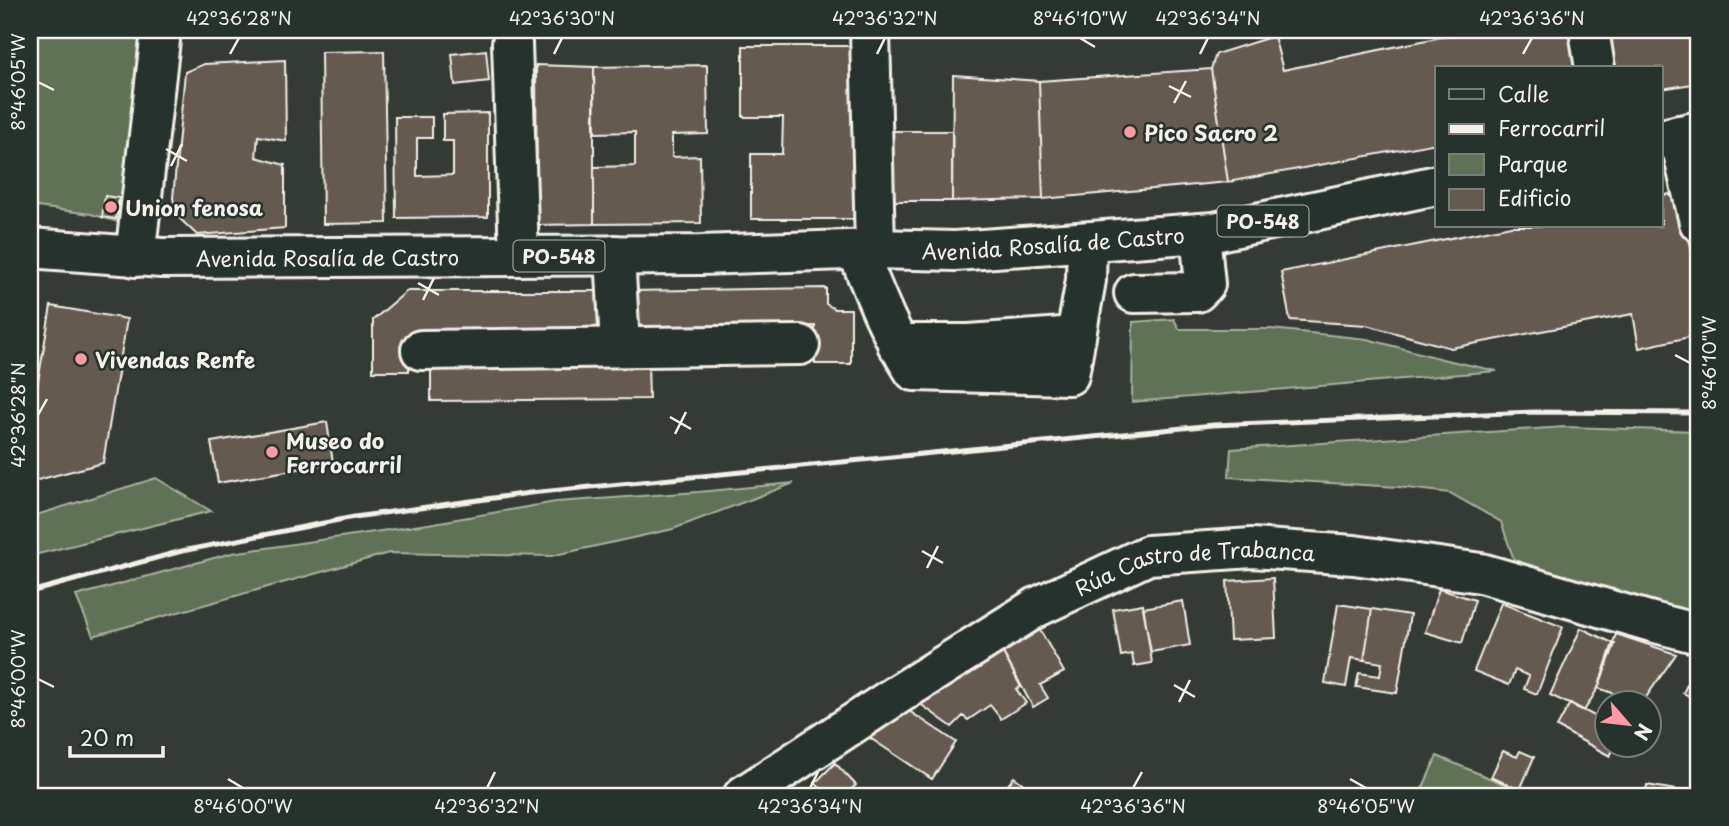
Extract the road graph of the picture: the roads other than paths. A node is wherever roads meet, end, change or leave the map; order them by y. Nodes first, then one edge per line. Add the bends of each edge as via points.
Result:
1 (870, 30) edge
2 (1589, 30) edge
3 (160, 40) dead end
4 (512, 43) dead end
5 (1595, 66) edge
6 (1680, 135) edge
7 (1435, 185) edge
8 (1699, 222) edge
9 (1200, 233) junction
10 (1087, 242) junction
11 (30, 248) edge
12 (866, 250) junction
13 (615, 255) junction
14 (519, 256) junction
15 (135, 257) junction
16 (1135, 293) dead end
17 (800, 345) dead end
18 (620, 346) junction
19 (421, 350) dead end
20 (1699, 634) edge
21 (743, 796) edge

1 - 12 street
2 - 5 street
3 - 15 street
4 - 14 street
6 - 8 street
7 - 9 street, Avenida Rosalía de Castro / PO-548
9 - 10 street, Avenida Rosalía de Castro / PO-548
9 - 16 street via 1205,284 1197,292
10 - 12 street, Avenida Rosalía de Castro / PO-548 via 956,251
10 - 12 street via 1086,280 1069,375 914,371 897,344
11 - 15 street, Avenida Rosalía de Castro / PO-548
12 - 13 street, Avenida Rosalía de Castro / PO-548
13 - 14 street, Avenida Rosalía de Castro / PO-548
13 - 18 street
14 - 15 street, Avenida Rosalía de Castro / PO-548
17 - 18 street
18 - 19 street
20 - 21 street, Rúa Castro de Trabanca via 1456,569 1252,548 1147,555 1037,607

